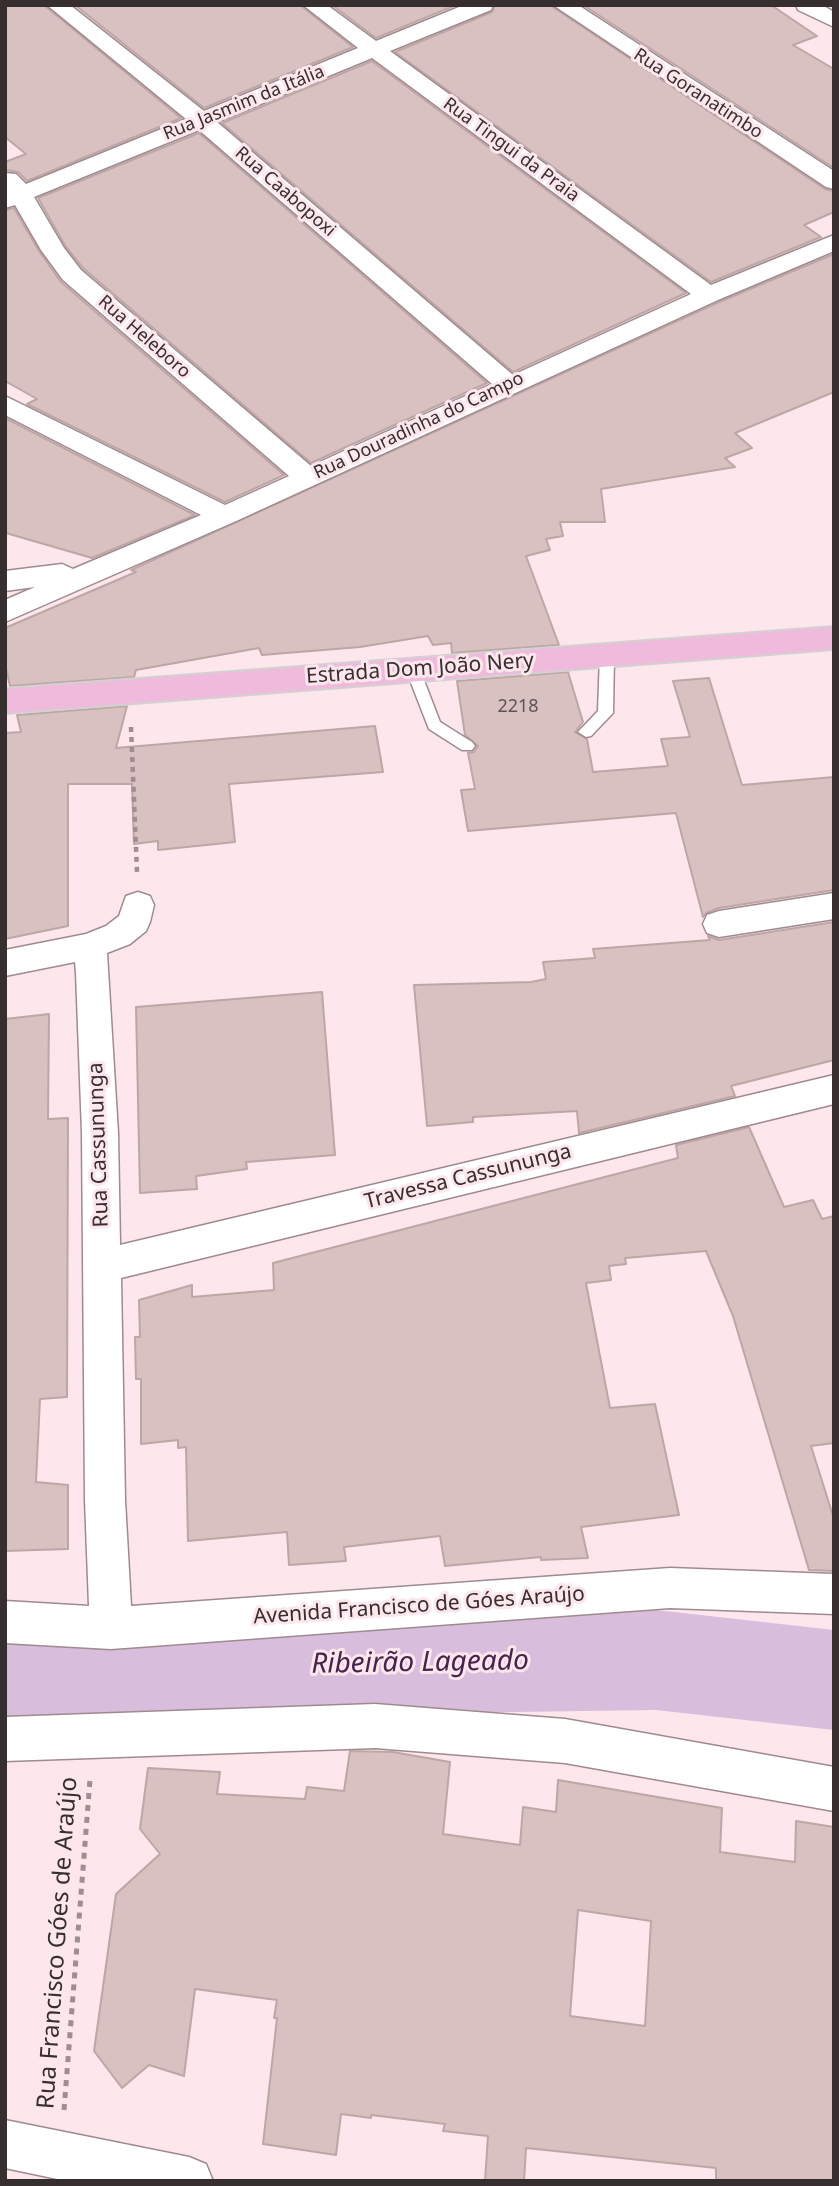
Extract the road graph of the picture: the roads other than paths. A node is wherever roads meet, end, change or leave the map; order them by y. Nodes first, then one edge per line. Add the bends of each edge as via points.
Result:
1 (57, 5) edge
2 (313, 5) edge
3 (483, 5) edge
4 (563, 5) edge
5 (806, 5) edge
6 (834, 22) edge
7 (374, 49) junction
8 (201, 120) junction
9 (834, 182) edge
10 (11, 191) edge
11 (834, 242) edge
12 (709, 295) junction
13 (509, 385) junction
14 (5, 404) edge
15 (307, 477) junction
16 (224, 516) junction
17 (97, 569) junction
18 (5, 581) edge
19 (5, 612) edge
20 (834, 638) edge
21 (607, 655) junction
22 (413, 670) junction
23 (5, 701) edge
24 (586, 732) dead end
25 (467, 746) dead end
26 (138, 905) road end
27 (834, 906) edge
28 (719, 924) dead end
29 (89, 946) junction
30 (5, 963) edge
31 (834, 1089) edge
32 (102, 1266) junction
33 (834, 1594) edge
34 (5, 1622) edge
35 (111, 1628) junction
36 (5, 1739) edge
37 (834, 1789) edge
38 (5, 2144) edge
39 (189, 2181) edge

1 - 8 street, Rua Caabopoxi
2 - 7 street, Rua Tingui da Praia
3 - 7 street, Rua Jasmim da Itália
4 - 9 street, Rua Goranatimbo
5 - 6 street
7 - 8 street, Rua Jasmim da Itália
7 - 12 street, Rua Tingui da Praia
8 - 10 street, Rua Jasmim da Itália
8 - 13 street, Rua Caabopoxi
10 - 15 street, Rua Heleboro via 72,275
11 - 12 street, Rua Douradinha do Campo
12 - 13 street, Rua Douradinha do Campo
13 - 15 street, Rua Douradinha do Campo
14 - 16 street
15 - 16 street, Rua Douradinha do Campo
16 - 17 street, Rua Douradinha do Campo
17 - 18 street
17 - 19 street, Rua Douradinha do Campo
20 - 21 main road, Estrada Dom João Nery
21 - 22 main road, Estrada Dom João Nery
21 - 24 lane via 605,713
22 - 23 main road, Estrada Dom João Nery
22 - 25 lane via 433,725
26 - 29 street via 134,922 126,929
27 - 28 street
29 - 30 street
29 - 32 street, Rua Cassununga via 100,1120
31 - 32 street, Travessa Cassununga
32 - 35 street, Rua Cassununga via 104,1500
33 - 35 street, Avenida Francisco de Góes Araújo via 670,1588
34 - 35 street, Avenida Francisco de Góes Araújo
36 - 37 street via 375,1726 565,1741
38 - 39 street

